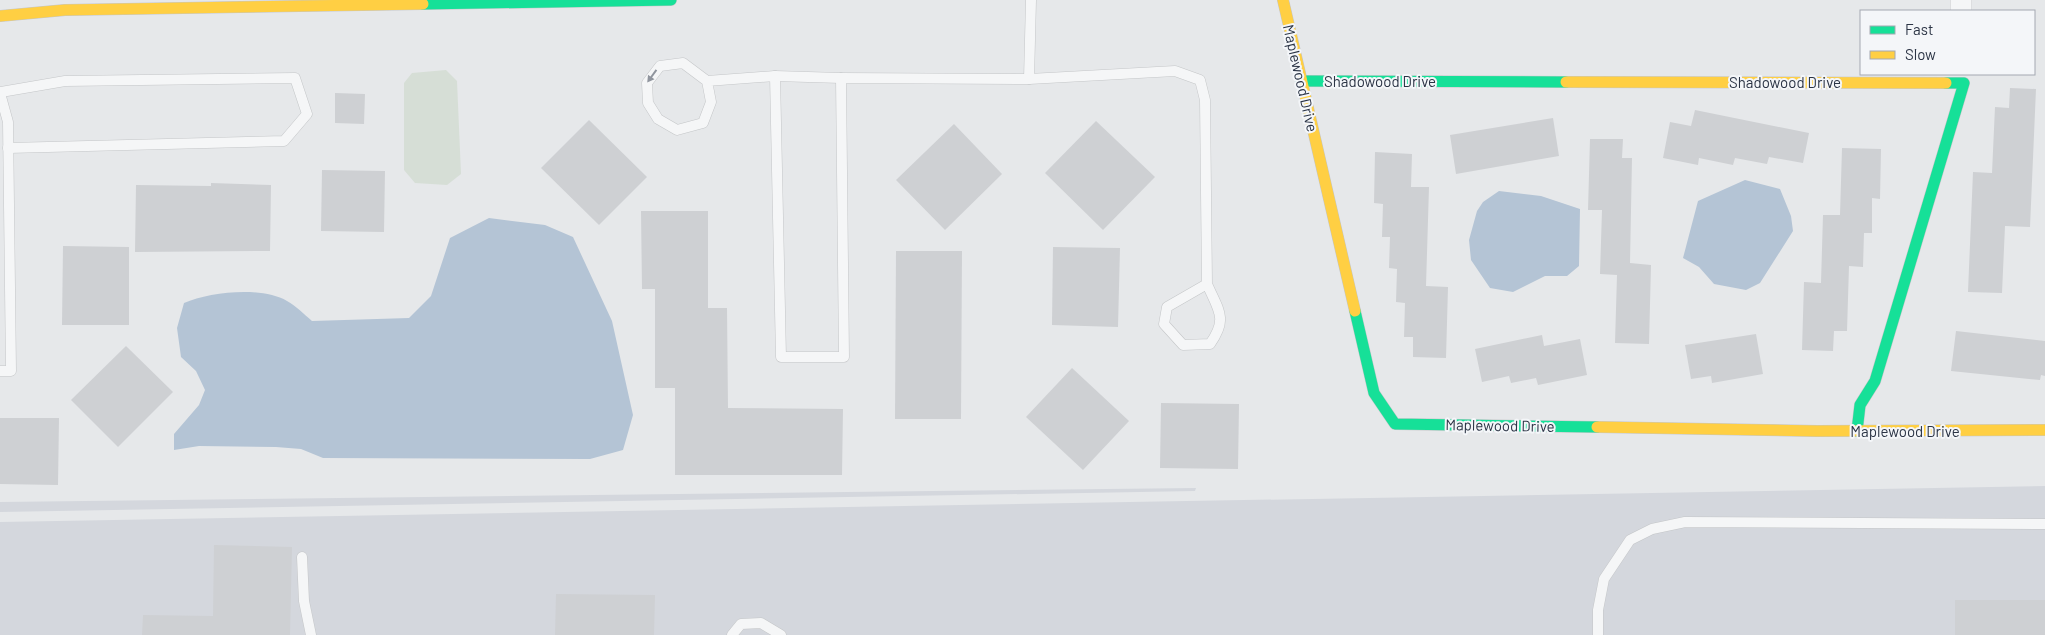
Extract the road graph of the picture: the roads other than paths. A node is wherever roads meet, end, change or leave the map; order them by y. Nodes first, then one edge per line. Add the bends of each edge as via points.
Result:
1 (671, 0) edge
2 (1031, 0) edge
3 (1283, 0) edge
4 (0, 16) edge
5 (775, 76) junction
6 (841, 78) junction
7 (1964, 78) edge
8 (1029, 79) junction
9 (707, 81) junction
10 (1301, 81) junction
11 (0, 92) edge
12 (8, 148) junction
13 (1207, 284) junction
14 (0, 371) edge
15 (2045, 430) edge
16 (1857, 431) junction
17 (2045, 524) edge
18 (302, 557) dead end
19 (311, 635) edge
20 (732, 635) edge
21 (781, 635) edge
22 (1598, 635) edge

1 - 4 street via 65,10
2 - 8 lane
3 - 10 street, Maplewood Drive
5 - 6 lane
5 - 6 lane via 781,356 844,357
5 - 9 lane
6 - 8 lane
7 - 10 street, Shadowood Drive
7 - 16 street, Shadowood Drive via 1875,382 1860,405
8 - 13 lane via 1175,71 1200,80 1205,100
9 -> 9 lane via 683,63 660,66 647,82 648,103 658,119 677,130 703,123 711,102
10 - 16 street, Maplewood Drive via 1374,393 1395,424
11 - 12 lane via 8,122
11 - 12 lane via 65,81 295,78 307,114 284,141
12 - 14 lane via 11,371
13 - 13 lane via 1220,311 1221,329 1210,344 1183,345 1164,324 1168,307
15 - 16 street, Maplewood Drive
17 - 22 lane via 1685,522 1652,530 1630,540 1604,579 1598,610
18 - 19 lane via 304,601
20 - 21 lane via 741,624 761,624

